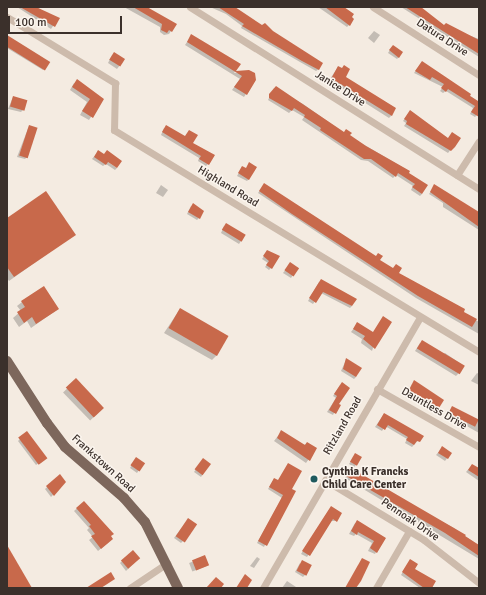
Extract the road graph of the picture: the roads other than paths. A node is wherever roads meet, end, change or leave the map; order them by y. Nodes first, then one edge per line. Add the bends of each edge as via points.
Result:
1 (190, 7) edge
2 (373, 7) edge
3 (7, 17) edge
4 (479, 75) edge
5 (479, 141) edge
6 (457, 175) junction
7 (479, 189) edge
8 (420, 317) junction
9 (479, 352) edge
10 (7, 361) edge
11 (377, 389) junction
12 (479, 447) edge
13 (325, 480) junction
14 (409, 531) junction
15 (167, 563) junction
16 (479, 583) edge
17 (130, 588) edge
18 (178, 588) edge
19 (263, 588) edge
20 (376, 588) edge

1 - 6 street, Janice Drive
2 - 4 street, Datura Drive
3 - 8 street, Highland Road via 115,83 114,130
5 - 6 street
6 - 7 street, Janice Drive
8 - 9 street, Highland Road
8 - 11 street, Ritzland Road
10 - 15 main road, Frankstown Road via 65,447 134,508 151,531
11 - 12 street, Dauntless Drive
11 - 13 street, Ritzland Road
13 - 14 street, Pennoak Drive
13 - 19 street, Ritzland Road
14 - 16 street, Pennoak Drive
14 - 20 street
15 - 17 street
15 - 18 main road, Frankstown Road

